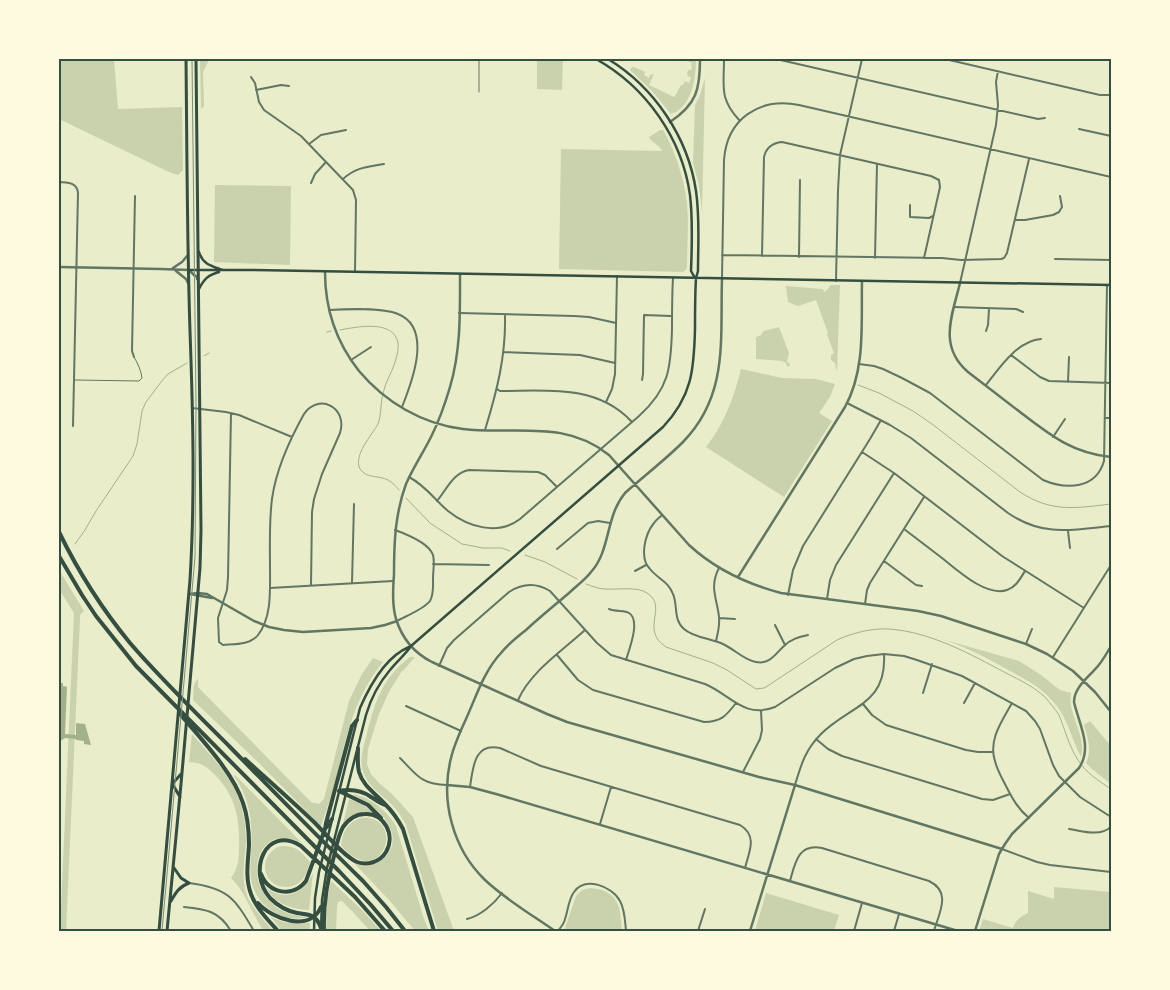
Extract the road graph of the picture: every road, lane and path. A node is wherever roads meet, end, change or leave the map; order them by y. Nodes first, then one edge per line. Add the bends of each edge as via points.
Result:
1 (186, 59) edge
2 (196, 59) edge
3 (479, 59) edge
4 (596, 59) edge
5 (608, 59) edge
6 (700, 59) edge
7 (724, 59) edge
8 (776, 59) edge
9 (862, 59) edge
10 (945, 59) edge
11 (998, 71) junction
12 (626, 72) junction
13 (622, 76) junction
14 (251, 78) dead end
15 (858, 78) junction
16 (289, 86) dead end
17 (256, 90) junction
18 (479, 92) dead end
19 (1111, 96) edge
20 (998, 110) junction
21 (849, 116) junction
22 (1045, 118) dead end
23 (740, 120) junction
24 (670, 122) junction
25 (665, 125) junction
26 (1079, 129) dead end
27 (346, 130) dead end
28 (1111, 136) edge
29 (309, 144) junction
30 (990, 149) junction
31 (840, 155) junction
32 (1029, 158) junction
33 (326, 162) junction
34 (384, 164) dead end
35 (877, 164) junction
36 (1111, 177) edge
37 (343, 179) junction
38 (800, 180) dead end
39 (59, 182) edge
40 (311, 183) dead end
41 (134, 196) dead end
42 (1060, 196) dead end
43 (910, 205) dead end
44 (933, 216) junction
45 (1015, 220) junction
46 (198, 250) junction
47 (188, 255) junction
48 (722, 255) junction
49 (762, 256) junction
50 (799, 256) junction
51 (837, 257) junction
52 (876, 258) junction
53 (924, 258) junction
54 (965, 259) junction
55 (1055, 259) dead end
56 (1111, 260) edge
57 (59, 267) edge
58 (77, 267) junction
59 (134, 268) junction
60 (173, 270) junction
61 (189, 270) junction
62 (225, 270) junction
63 (199, 271) junction
64 (325, 272) junction
65 (355, 272) junction
66 (460, 274) junction
67 (617, 276) junction
68 (673, 278) junction
69 (696, 278) junction
70 (722, 278) junction
71 (836, 281) junction
72 (862, 281) junction
73 (960, 284) junction
74 (189, 285) junction
75 (1109, 285) edge
76 (199, 289) junction
77 (954, 307) junction
78 (989, 309) junction
79 (1107, 309) junction
80 (1111, 309) edge
81 (329, 310) junction
82 (1023, 312) dead end
83 (460, 313) junction
84 (505, 314) junction
85 (672, 316) junction
86 (616, 323) junction
87 (986, 331) dead end
88 (1041, 339) dead end
89 (200, 344) junction
90 (371, 347) dead end
91 (1106, 347) junction
92 (1110, 347) edge
93 (504, 352) junction
94 (1011, 355) junction
95 (134, 357) joint
96 (1069, 357) dead end
97 (351, 360) junction
98 (615, 363) junction
99 (860, 364) junction
100 (74, 380) junction
101 (642, 380) dead end
102 (1068, 382) junction
103 (1105, 382) junction
104 (1111, 383) edge
105 (986, 385) junction
106 (497, 389) junction
107 (606, 402) junction
108 (847, 404) junction
109 (192, 408) junction
110 (401, 408) junction
111 (200, 410) junction
112 (231, 413) junction
113 (1105, 418) junction
114 (1111, 418) edge
115 (1066, 419) dead end
116 (880, 420) junction
117 (632, 422) junction
118 (437, 423) junction
119 (73, 426) dead end
120 (485, 430) junction
121 (1053, 437) junction
122 (292, 438) junction
123 (601, 449) junction
124 (862, 452) junction
125 (1104, 456) junction
126 (1111, 457) edge
127 (619, 465) junction
128 (894, 473) junction
129 (409, 477) junction
130 (635, 484) junction
131 (557, 487) junction
132 (924, 497) junction
133 (438, 501) junction
134 (354, 504) dead end
135 (662, 515) junction
136 (610, 523) junction
137 (1111, 526) edge
138 (904, 529) junction
139 (395, 530) junction
140 (1068, 531) junction
141 (59, 532) edge
142 (1070, 548) dead end
143 (557, 549) dead end
144 (59, 556) edge
145 (884, 561) junction
146 (433, 564) junction
147 (489, 565) dead end
148 (646, 565) junction
149 (1111, 566) edge
150 (719, 568) junction
151 (635, 571) dead end
152 (1025, 571) junction
153 (738, 577) junction
154 (393, 580) junction
155 (352, 582) junction
156 (311, 585) junction
157 (922, 586) dead end
158 (270, 588) junction
159 (189, 594) junction
160 (197, 594) junction
161 (788, 595) junction
162 (827, 599) junction
163 (560, 600) junction
164 (223, 604) junction
165 (865, 604) junction
166 (1084, 608) junction
167 (609, 609) dead end
168 (719, 618) junction
169 (735, 619) dead end
170 (397, 621) junction
171 (263, 625) junction
172 (775, 625) dead end
173 (1032, 629) dead end
174 (585, 630) junction
175 (808, 635) dead end
176 (716, 641) junction
177 (1026, 644) junction
178 (785, 645) junction
179 (411, 646) junction
180 (1111, 646) edge
181 (884, 654) junction
182 (556, 656) junction
183 (1053, 657) junction
184 (626, 660) junction
185 (932, 664) junction
186 (439, 666) junction
187 (1084, 681) junction
188 (975, 683) junction
189 (482, 685) junction
190 (923, 692) dead end
191 (164, 694) junction
192 (518, 701) junction
193 (736, 703) junction
194 (964, 703) dead end
195 (1012, 703) junction
196 (863, 704) junction
197 (406, 706) dead end
198 (761, 711) junction
199 (1111, 712) edge
200 (357, 720) junction
201 (207, 723) junction
202 (461, 731) junction
203 (816, 739) junction
204 (358, 748) junction
205 (993, 752) junction
206 (400, 758) dead end
207 (182, 772) junction
208 (743, 772) junction
209 (1065, 782) junction
210 (172, 784) junction
211 (447, 785) junction
212 (794, 785) junction
213 (470, 787) junction
214 (611, 787) junction
215 (347, 790) junction
216 (339, 791) junction
217 (1010, 794) junction
218 (346, 795) junction
219 (180, 797) junction
220 (387, 806) junction
221 (1111, 817) edge
222 (332, 818) junction
223 (1029, 818) junction
224 (600, 824) junction
225 (387, 826) junction
226 (1111, 827) edge
227 (325, 829) junction
228 (1069, 829) dead end
229 (1002, 849) junction
230 (174, 867) junction
231 (744, 868) junction
232 (260, 870) junction
233 (1111, 872) edge
234 (767, 874) junction
235 (790, 881) junction
236 (189, 884) junction
237 (248, 886) junction
238 (502, 893) junction
239 (862, 903) junction
240 (169, 904) junction
241 (184, 906) dead end
242 (321, 907) junction
243 (705, 909) dead end
244 (899, 914) junction
245 (314, 917) junction
246 (467, 919) dead end
247 (936, 924) junction
248 (322, 930) edge
249 (159, 931) edge
250 (167, 931) edge
251 (231, 931) edge
252 (254, 931) edge
253 (278, 931) edge
254 (314, 931) edge
255 (385, 931) edge
256 (393, 931) edge
257 (405, 931) edge
258 (434, 931) edge
259 (556, 931) edge
260 (626, 931) edge
261 (698, 931) edge
262 (750, 931) edge
263 (854, 931) edge
264 (894, 931) edge
265 (934, 931) edge
266 (958, 931) edge
267 (975, 931) edge

1 - 47 main road
2 - 46 main road
3 - 18 lane
4 - 13 main road
5 - 12 main road
6 - 24 street via 696,95
7 - 23 street via 726,101
8 - 15 street
9 - 15 street
10 - 11 street
11 - 19 street
11 - 20 street
12 - 13 main road
12 - 24 main road via 650,94
13 - 25 main road
14 - 17 street
15 - 20 street
15 - 21 street
16 - 17 street via 284,84
17 - 29 street via 264,110
20 - 22 street
20 - 30 street
21 - 23 street via 792,103 776,103 756,109
21 - 30 street
21 - 31 street
23 - 48 street via 730,134 724,153
24 - 25 main road
24 - 69 main road via 687,156 696,191
25 - 69 main road via 680,155 688,185 692,216 691,271
26 - 28 street
27 - 29 street via 321,135
29 - 33 street
30 - 32 street
30 - 54 street
31 - 35 street
31 - 49 street via 782,142 767,150 763,162
31 - 51 street
32 - 36 street
32 - 45 street
33 - 37 street
33 - 40 street
34 - 37 street via 355,170
35 - 44 street via 939,180
35 - 52 street
37 - 65 street via 356,198
38 - 50 street
39 - 58 street via 76,186 78,193
41 - 59 street
42 - 45 street via 1062,207 1058,213
43 - 44 street via 910,217
44 - 53 street
45 - 54 street via 1004,258
46 - 62 main road via 204,261
46 - 63 main road
47 - 60 street
47 - 61 main road
48 - 49 street
48 - 70 street
49 - 50 street
50 - 51 street
51 - 52 street
51 - 71 street
52 - 53 street
53 - 54 street
54 - 73 street
55 - 56 street
57 - 58 street
58 - 59 street
58 - 100 street
59 - 60 street
59 - 95 street
60 - 61 street
60 - 74 street
61 - 63 main road
61 - 74 main road
61 - 89 street via 197,276
62 - 63 main road
62 - 64 main road
62 - 76 main road via 208,275
63 - 76 main road
64 - 65 main road
64 - 81 street
65 - 66 main road
66 - 67 main road
66 - 83 street
67 - 68 main road
67 - 86 street
68 - 69 main road
68 - 85 street
69 - 70 main road
69 - 127 main road via 694,358 687,391 668,421
70 - 71 main road
70 - 130 street via 719,368 709,402 687,438
71 - 72 main road
72 - 73 main road
72 - 99 street
73 - 75 main road
73 - 77 street
74 - 109 main road
75 - 79 street
76 - 89 main road
77 - 78 street
77 - 105 street via 949,330 954,354 963,368
78 - 82 street
78 - 87 street
79 - 80 street
79 - 91 street
81 - 97 street via 338,337
81 - 110 street via 388,311 403,316 411,325 417,338 417,354
83 - 84 street
83 - 118 street via 454,372
84 - 86 street via 589,317
84 - 93 street
85 - 101 street via 644,315
85 - 117 street via 671,360 665,381 652,402
86 - 98 street
88 - 94 street via 1033,339
89 - 111 main road
90 - 97 street
91 - 92 street
91 - 103 street
93 - 98 street via 580,355
93 - 106 street
94 - 102 street via 1042,378
94 - 105 street
95 - 100 lane via 141,373 139,381
96 - 102 street
97 - 110 street via 379,392
98 - 107 street via 614,384
99 - 108 street
99 - 125 street via 883,369 930,393 1049,482 1062,486 1085,483 1101,470
100 - 119 street
102 - 103 street
103 - 104 street
103 - 113 street
105 - 121 street
106 - 107 street via 573,392
106 - 120 street
107 - 117 street
108 - 116 street
108 - 153 street
109 - 111 street
109 - 159 main road via 193,531
110 - 118 street
111 - 112 street
111 - 160 main road via 202,516
112 - 122 street
112 - 164 street via 228,577
113 - 114 street
113 - 125 street
115 - 121 street
116 - 124 street
116 - 140 street via 911,438 1013,516 1038,527
117 - 123 street
118 - 120 street
118 - 129 street
120 - 123 street via 560,432 585,439
121 - 125 street via 1077,449
122 - 156 street via 304,414 313,405 328,405 340,416 341,429 319,479 314,499
122 - 158 street via 280,466 272,498
123 - 127 street
123 - 131 street
124 - 128 street
124 - 161 street via 803,546 793,570
125 - 126 street
127 - 130 street
127 - 179 main road
128 - 132 street
128 - 162 street via 836,565
129 - 133 street
129 - 139 street
130 - 135 street
130 - 136 street via 620,499
131 - 133 street via 538,472 469,470 455,478
131 - 133 street via 517,521 498,528 467,522
132 - 138 street
132 - 152 street
134 - 155 street
135 - 148 street via 648,534 644,555
135 - 150 street via 692,548
136 - 143 street via 588,523
136 - 163 street via 599,561 591,573
137 - 140 street
138 - 145 street
138 - 152 street via 971,580 990,590 1009,589
139 - 146 street via 428,547
139 - 154 street
140 - 142 street
141 - 201 highway via 116,625 150,666
144 - 191 highway via 109,632
145 - 157 street
145 - 165 street via 868,586
146 - 147 street
146 - 170 street via 431,600
148 - 151 street
148 - 176 street via 672,590 681,626 689,633
149 - 166 street
150 - 153 street
150 - 168 street via 714,589
152 - 166 street
153 - 161 street
154 - 155 street
154 - 170 street
155 - 156 street
156 - 158 street
158 - 171 street
159 - 160 street
159 - 210 main road
160 - 164 street via 207,594
160 - 207 main road
161 - 162 street
162 - 165 street
163 - 174 street
163 - 186 street via 546,588 536,585 513,590 450,644
163 - 189 street via 502,651
164 - 171 street
164 - 171 street via 218,618 221,644 249,641 258,635
165 - 177 street via 933,614
166 - 183 street
167 - 184 street via 628,613 634,619
168 - 169 street
168 - 176 street
170 - 171 street via 377,627 303,632
170 - 179 street
172 - 178 street
173 - 177 street
174 - 182 street
174 - 184 street via 607,652
175 - 178 street
176 - 178 street via 757,662 771,659
177 - 183 street
179 - 186 street via 423,658
179 - 200 main road via 403,649 378,675
179 - 204 main road via 375,692
180 - 187 street
181 - 185 street
181 - 196 street via 880,683
181 - 198 street via 863,656 843,663 778,706
182 - 192 street via 530,680
182 - 193 street via 578,680 593,690 704,722 721,720
183 - 187 street
184 - 193 street via 706,684
185 - 188 street
185 - 190 street
186 - 189 street
187 - 199 street
187 - 209 street via 1074,702 1086,751 1079,768
188 - 194 street
188 - 195 street
189 - 192 street
189 - 202 street
191 - 237 highway via 231,778 243,803 248,830
191 - 256 highway via 339,871
192 - 208 street via 568,722
193 - 198 street
195 - 205 street via 996,731
195 - 209 street via 1035,722 1055,769
196 - 203 street
196 - 205 street via 889,726 966,750
197 - 202 street
198 - 208 street via 760,739
200 - 216 main road
200 - 227 highway via 352,726
201 - 225 highway via 352,859 370,863 385,854 390,835
201 - 257 highway via 342,860
202 - 211 street via 451,758
203 - 212 street via 804,756
203 - 217 street via 842,756 982,799 994,800
204 - 215 main road
204 - 220 highway via 362,779
205 - 217 street
206 - 211 street via 426,782
207 - 210 main road
207 - 219 main road
208 - 212 street
209 - 221 street via 1080,797
209 - 223 street
210 - 219 main road
210 - 249 main road
211 - 213 street
211 - 238 street via 450,817 461,848 478,872
212 - 229 street
212 - 234 street
213 - 214 street via 476,758 494,747 541,766
213 - 224 street
214 - 224 street
214 - 231 street via 743,827 749,832 751,842
215 - 216 highway
215 - 218 main road
215 - 220 highway via 366,794
216 - 218 highway
216 - 222 main road
217 - 223 street
218 - 225 highway via 373,810
218 - 242 main road via 327,868
219 - 230 main road
220 - 258 highway via 403,829
222 - 227 highway
222 - 245 main road via 318,878
223 - 229 street
224 - 231 street
225 - 248 highway via 368,814 354,816 347,822 338,838 328,881
226 - 228 street via 1099,833
227 - 232 highway via 309,877 299,888 286,892 274,889 264,881
229 - 233 street via 1050,865
229 - 267 street
230 - 236 main road
230 - 240 main road
231 - 234 street
232 - 245 highway via 263,887 276,903 290,911
232 - 255 highway via 260,860 270,845 286,840 294,842 355,897
234 - 235 street
234 - 262 street
235 - 239 street
235 - 247 street via 800,853 811,847 822,848 934,884 941,891 942,898
236 - 240 main road via 177,890
236 - 252 street via 214,888 229,896
237 - 245 highway via 259,905 277,917 287,921
237 - 253 highway via 256,904
238 - 246 street via 474,918
238 - 259 street
239 - 244 street
239 - 263 street
240 - 250 main road
241 - 251 street via 216,914
242 - 245 highway
242 - 248 main road
243 - 261 street
244 - 247 street
244 - 264 street
245 - 248 highway
245 - 254 main road
247 - 265 street
247 - 266 street
259 - 260 street via 564,923 574,892 580,886 592,884 611,891 619,898

